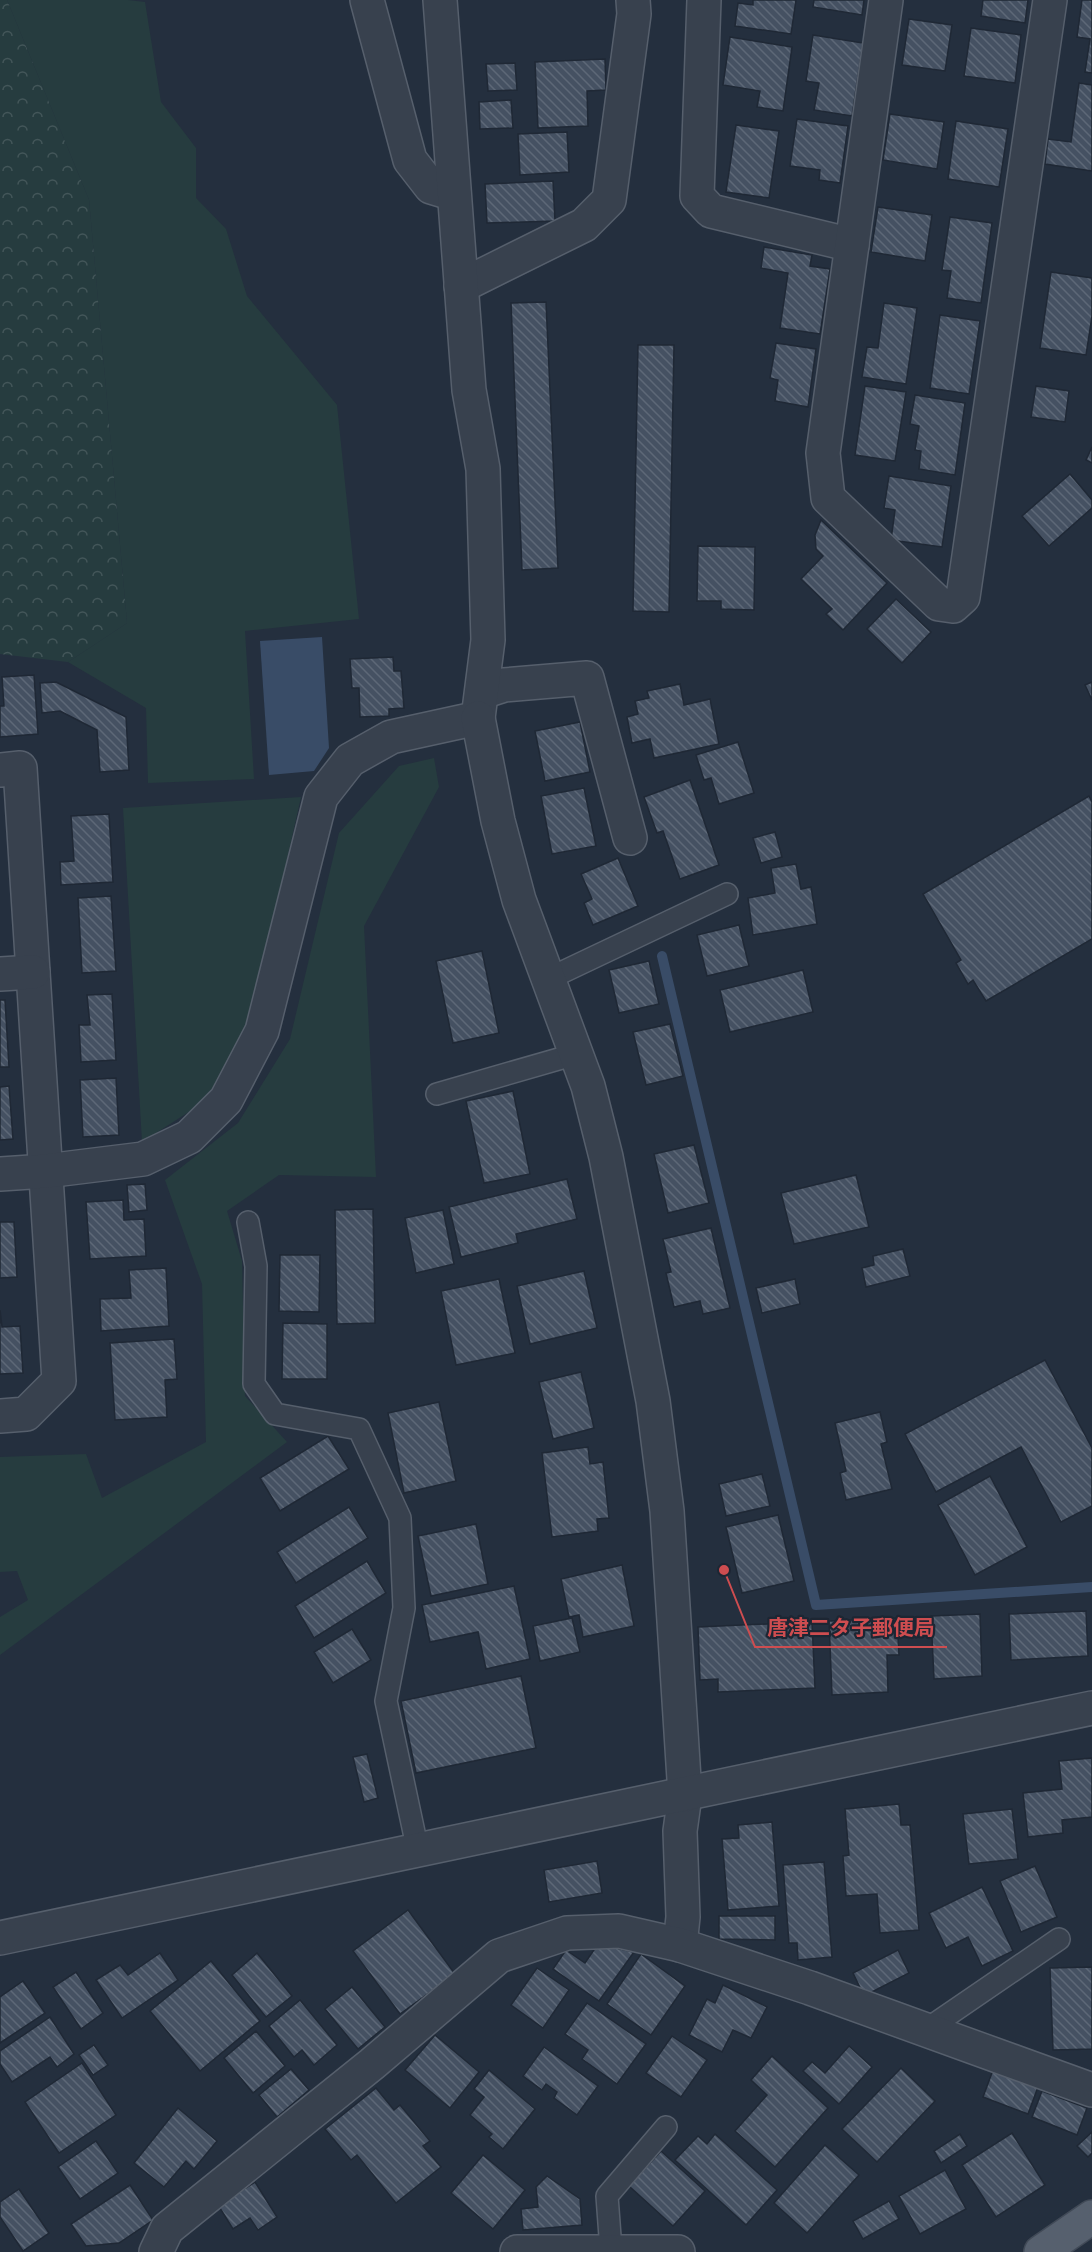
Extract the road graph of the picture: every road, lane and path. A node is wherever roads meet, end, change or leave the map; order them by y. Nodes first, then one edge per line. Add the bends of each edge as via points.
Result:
1 (367, 0) edge
2 (440, 0) edge
3 (633, 0) edge
4 (704, 0) edge
5 (886, 0) edge
6 (1050, 0) edge
7 (454, 194) junction
8 (852, 245) junction
9 (461, 286) junction
10 (480, 705) junction
11 (0, 770) edge
12 (630, 838) dead end
13 (727, 894) dead end
14 (33, 972) junction
15 (0, 974) edge
16 (548, 979) junction
17 (576, 1054) junction
18 (437, 1094) dead end
19 (46, 1171) junction
20 (0, 1174) edge
21 (248, 1222) dead end
22 (0, 1416) edge
23 (1092, 1708) edge
24 (685, 1795) junction
25 (418, 1851) junction
26 (0, 1938) edge
27 (1059, 1939) dead end
28 (680, 1945) junction
29 (926, 2030) junction
30 (1092, 2090) edge
31 (666, 2127) dead end
32 (1092, 2217) edge
33 (611, 2250) junction
34 (156, 2252) edge
35 (517, 2252) edge
36 (678, 2252) edge
37 (1041, 2252) edge

1 - 7 street via 410,160 431,187
2 - 7 street
3 - 9 street via 609,200 584,225
4 - 8 street via 697,196 711,211
5 - 8 street
6 - 8 street via 963,597 952,606 939,604 828,498 823,453
7 - 9 street
9 - 10 street via 469,390 483,469 488,640
10 - 12 street via 504,685 587,678
10 - 16 street via 501,832 519,900
10 - 19 street via 391,736 350,760 321,797 262,1031 226,1100 189,1137 144,1159
11 - 14 street via 20,768
13 - 16 lane
14 - 15 street
14 - 19 street
16 - 17 street
17 - 18 lane
17 - 24 street via 606,1157 653,1401 666,1511
19 - 20 street
19 - 22 street via 59,1381 27,1414
21 - 25 lane via 256,1266 254,1384 275,1414 359,1430 400,1518 404,1608 386,1701
23 - 24 street
24 - 25 street
24 - 28 street via 680,1831
25 - 26 street
27 - 29 lane
28 - 29 street
28 - 34 street via 619,1931 567,1933 499,1956 167,2229
29 - 30 street
31 - 33 lane via 607,2196
32 - 37 main road
33 - 35 street
33 - 36 street

